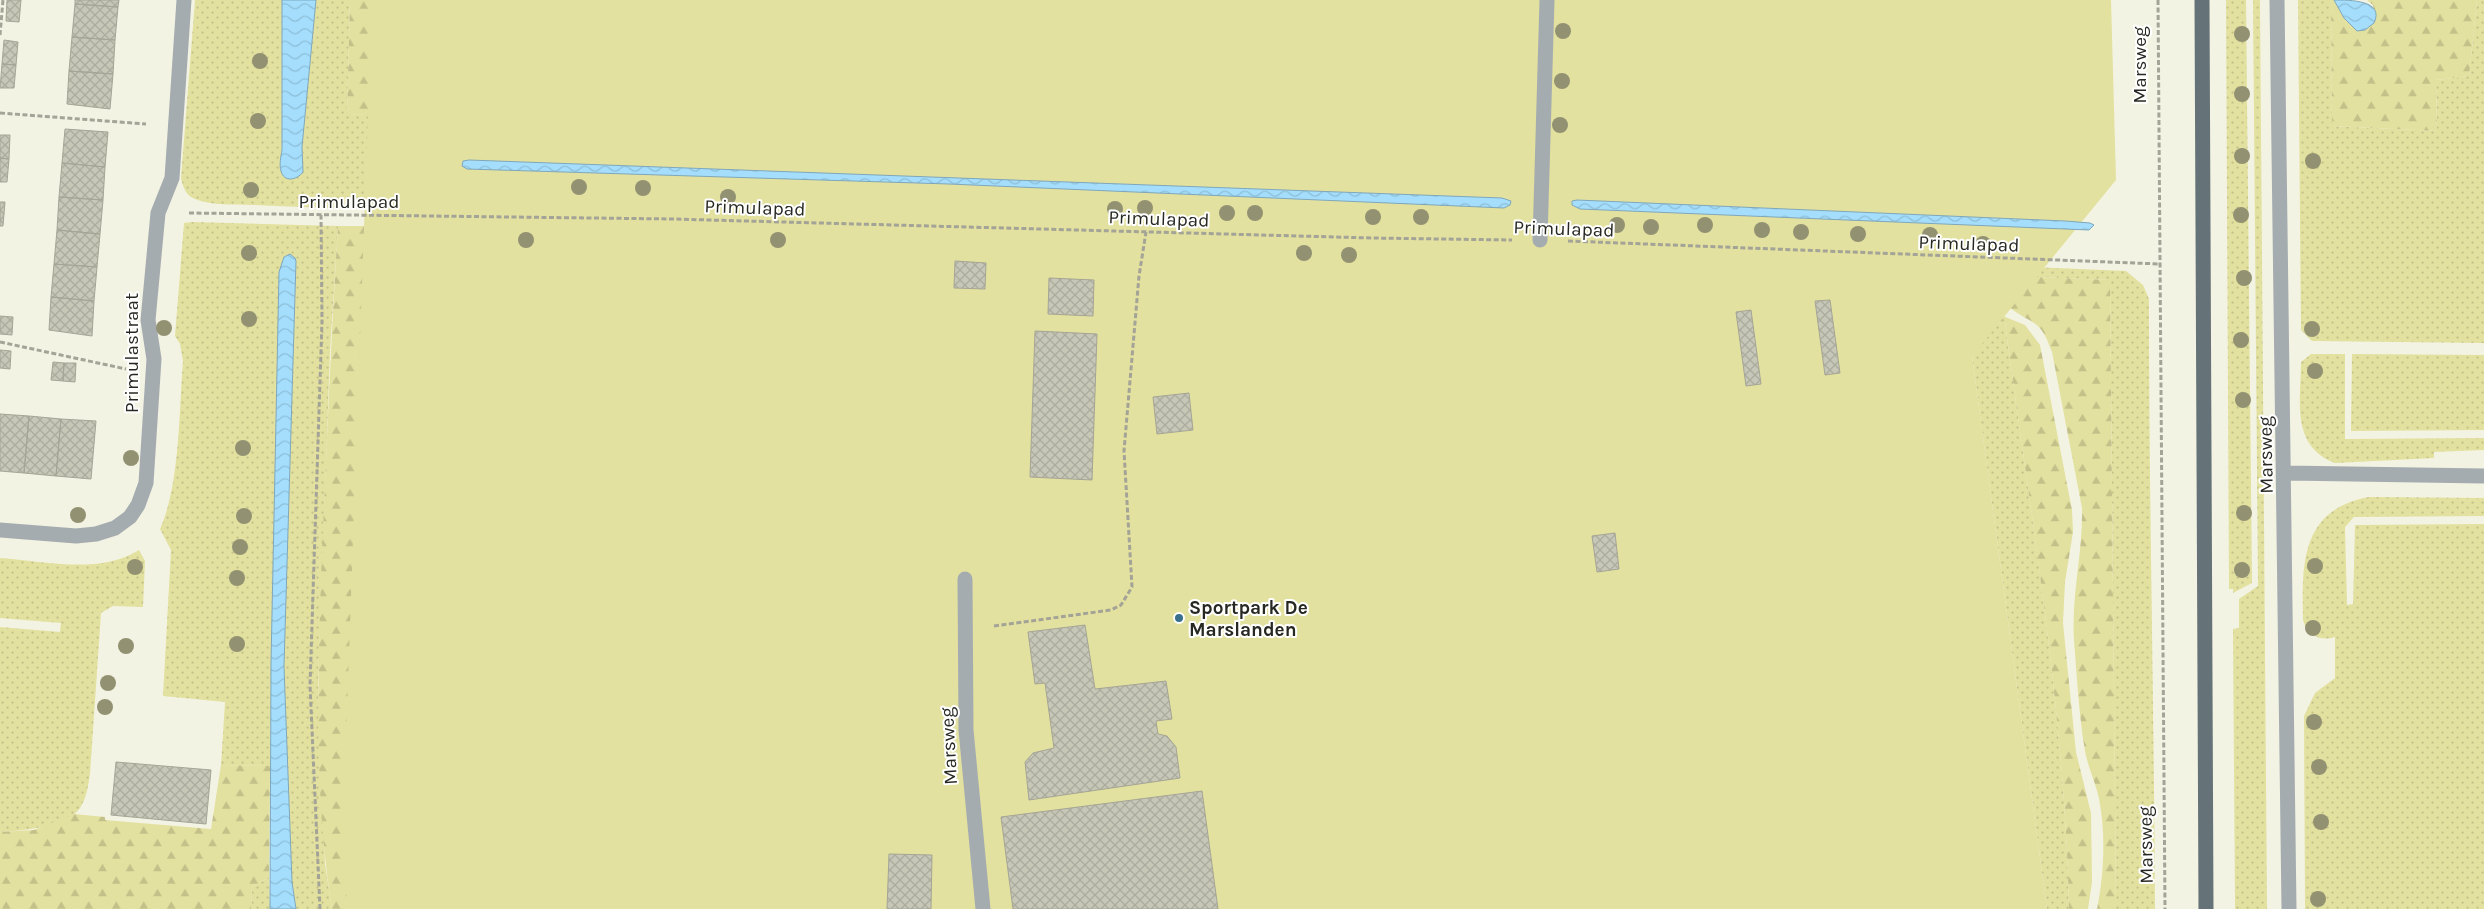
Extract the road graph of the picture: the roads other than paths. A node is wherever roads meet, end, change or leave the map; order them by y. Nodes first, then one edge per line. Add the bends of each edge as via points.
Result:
1 (184, 0) edge
2 (1547, 0) edge
3 (2202, 0) edge
4 (2277, 0) edge
5 (1540, 240) road end
6 (2285, 473) junction
7 (2484, 476) edge
8 (0, 530) edge
9 (965, 580) dead end
10 (983, 909) edge
11 (2206, 909) edge
12 (2289, 909) edge

1 - 8 street, Primulastraat via 172,178 158,213 148,320 154,375 146,483 130,517 115,528 76,536
2 - 5 street
3 - 11 main road
4 - 6 street, Marsweg
6 - 7 street
6 - 12 street, Marsweg
9 - 10 street, Marsweg via 966,730

